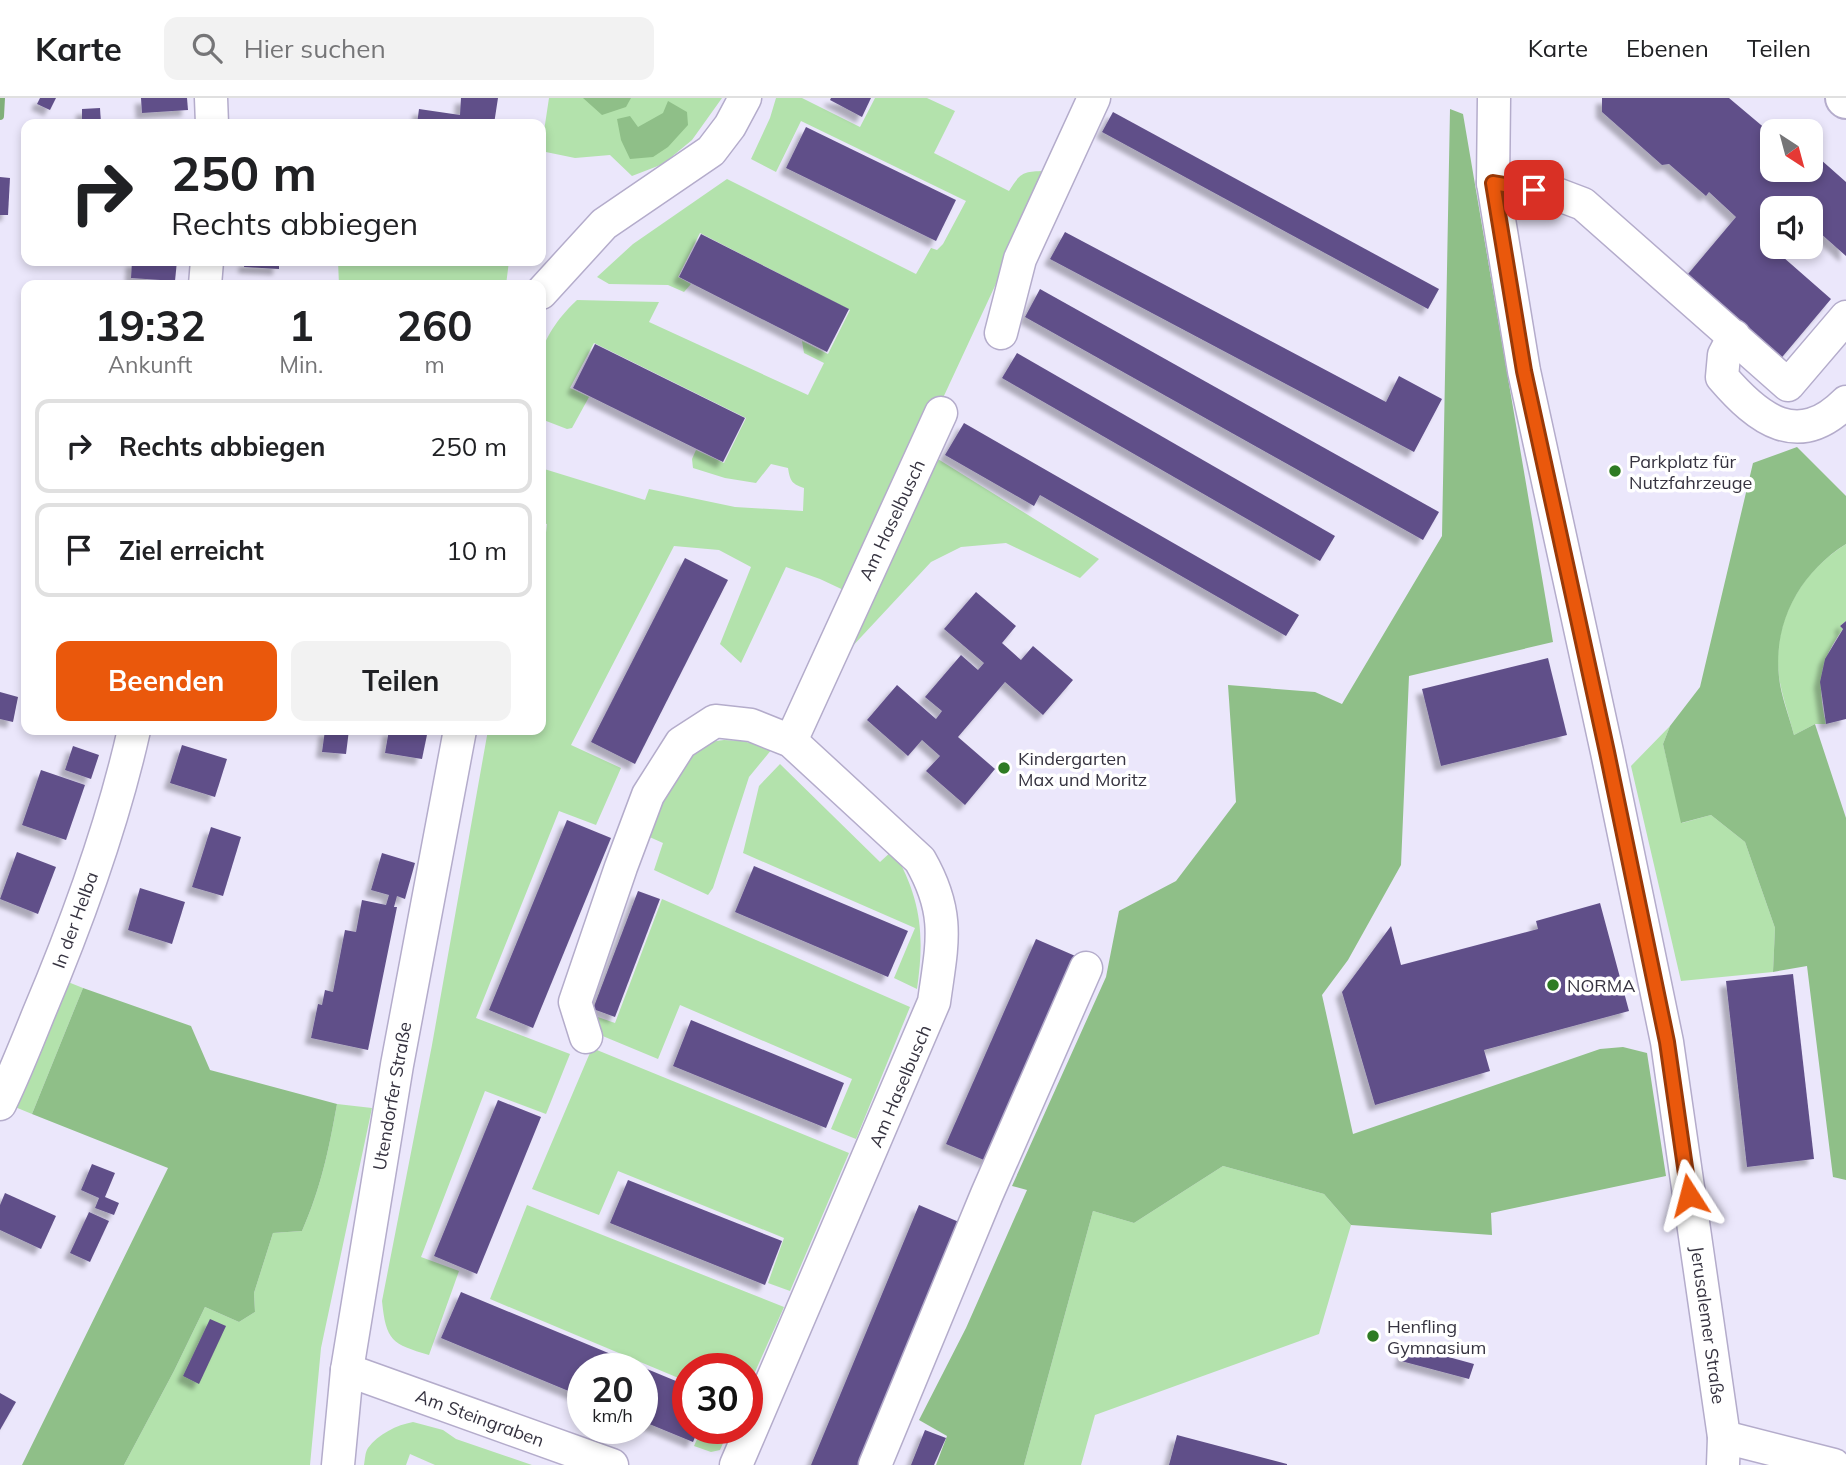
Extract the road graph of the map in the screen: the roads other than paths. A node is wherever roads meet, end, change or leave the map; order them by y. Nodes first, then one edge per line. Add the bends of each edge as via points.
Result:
1 (211, 98) edge
2 (745, 98) edge
3 (1094, 98) edge
4 (1494, 98) edge
5 (212, 119) edge
6 (1493, 183) junction
7 (546, 288) edge
8 (1846, 317) edge
9 (1001, 333) dead end
10 (1734, 336) junction
11 (1846, 402) edge
12 (941, 413) dead end
13 (133, 735) edge
14 (459, 735) edge
15 (791, 741) junction
16 (1086, 968) dead end
17 (586, 1037) dead end
18 (0, 1104) edge
19 (347, 1370) junction
20 (1724, 1451) edge
21 (338, 1465) edge
22 (612, 1465) edge
23 (736, 1465) edge
24 (875, 1465) edge
25 (1833, 1465) edge

1 - 5 street
2 - 7 street via 711,151 604,224
3 - 9 street via 1020,259
4 - 6 street, Jerusalemer Straße
6 - 10 street via 1555,193 1583,204
6 - 20 street, Jerusalemer Straße via 1524,371 1667,1042
8 - 10 street via 1788,385
10 - 11 street via 1724,355 1722,377 1758,414 1785,427 1812,426
12 - 15 street, Am Haselbusch
13 - 18 street, In der Helba via 113,813 59,967
14 - 19 street, Utendorfer Straße via 397,1065
15 - 17 street, Am Haselbusch via 751,725 715,721 681,743 648,795 575,1002
15 - 23 street, Am Haselbusch via 919,860 934,885 942,912 942,946 929,1018
16 - 24 street
19 - 21 street, Utendorfer Straße
19 - 22 street, Am Steingraben
20 - 25 street, Jerusalemer Straße

